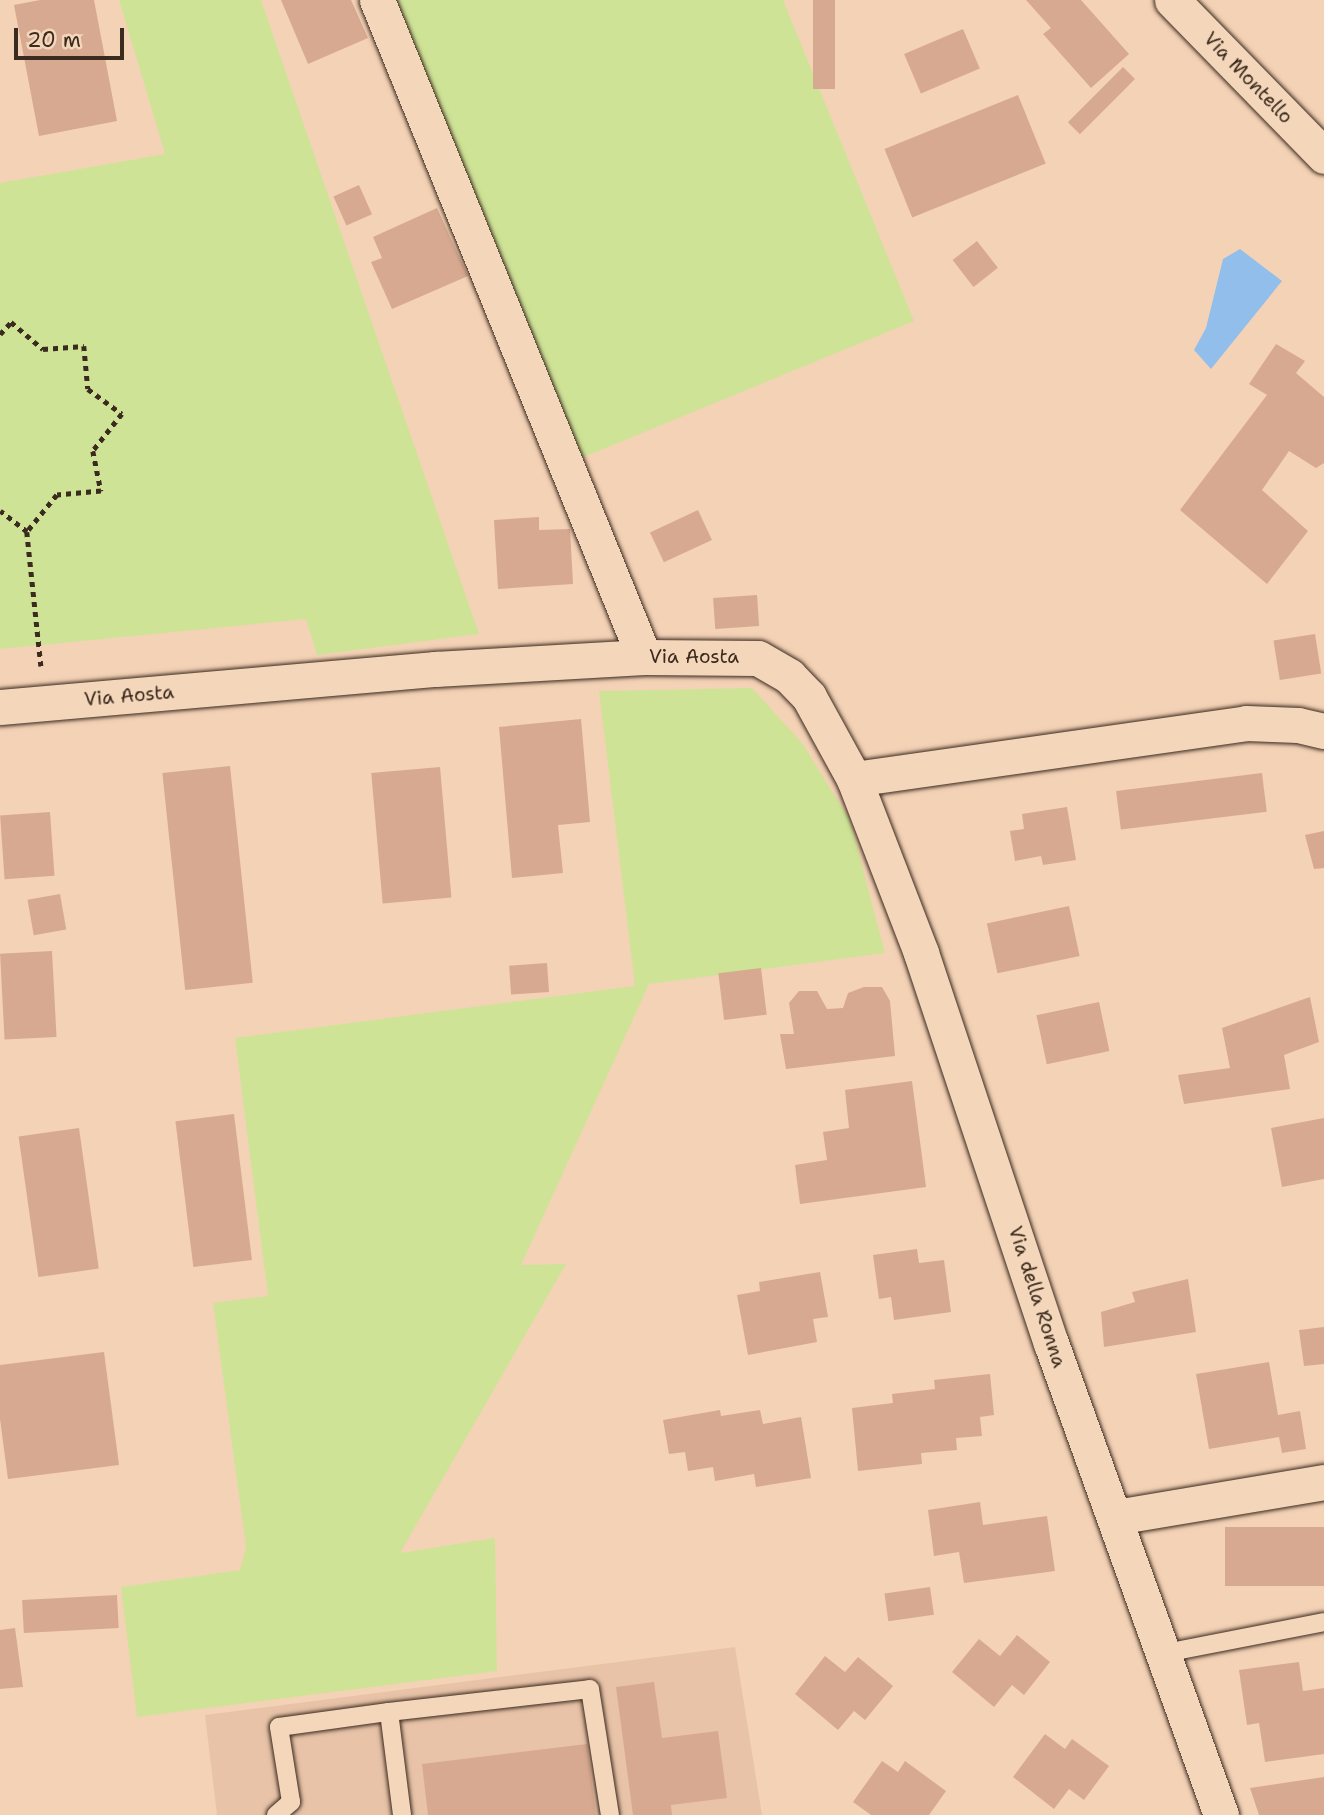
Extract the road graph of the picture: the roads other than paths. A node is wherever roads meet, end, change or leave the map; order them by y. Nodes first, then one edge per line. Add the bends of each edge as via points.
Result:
1 (377, 0) edge
2 (1172, 0) edge
3 (1324, 156) edge
4 (644, 657) junction
5 (0, 708) edge
6 (1324, 731) edge
7 (854, 779) junction
8 (1324, 1482) edge
9 (1115, 1517) junction
10 (1324, 1622) edge
11 (1160, 1654) junction
12 (389, 1712) junction
13 (276, 1815) edge
14 (402, 1815) edge
15 (610, 1815) edge
16 (1221, 1815) edge

1 - 4 street
2 - 3 street, Via Montello
4 - 5 street, Via Aosta via 435,669
4 - 7 street, Via Aosta via 758,658 789,676 809,697
6 - 7 street via 1246,723
7 - 9 street, Via della Ronna via 921,953 1051,1343
8 - 9 street
9 - 11 street, Via della Ronna
10 - 11 lane
11 - 16 street, Via della Ronna
12 - 13 lane via 279,1727 292,1802
12 - 14 lane
12 - 15 lane via 590,1689

